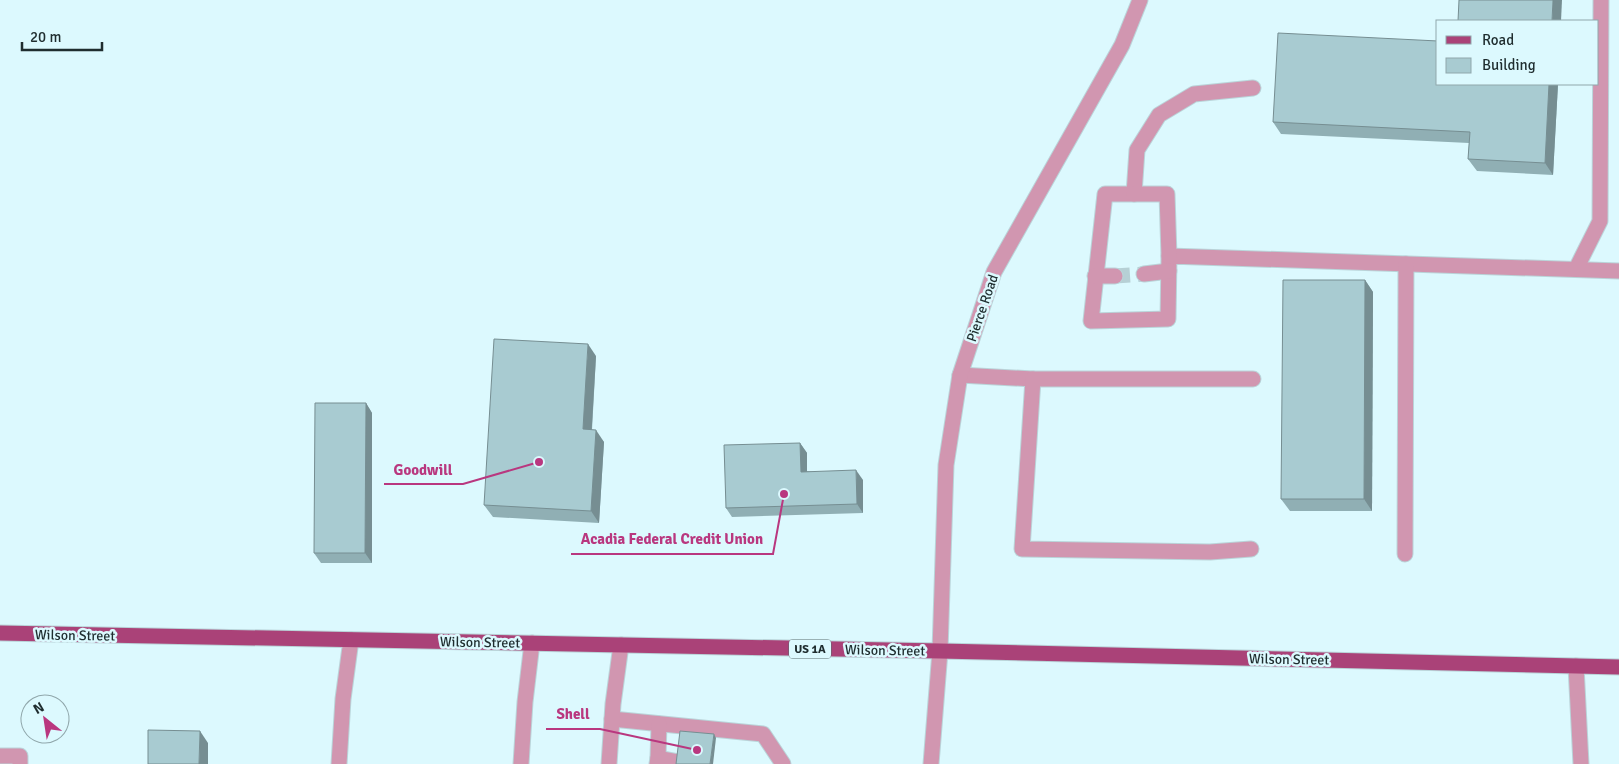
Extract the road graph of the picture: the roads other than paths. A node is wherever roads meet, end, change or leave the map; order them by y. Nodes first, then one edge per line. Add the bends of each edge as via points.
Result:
1 (1140, 0) edge
2 (1601, 0) edge
3 (1253, 88) dead end
4 (1134, 194) junction
5 (1169, 256) junction
6 (1406, 264) junction
7 (1576, 269) junction
8 (1169, 271) junction
9 (1619, 272) edge
10 (1144, 274) tunnel mouth
11 (1095, 276) junction
12 (1116, 276) tunnel mouth
13 (960, 375) junction
14 (1033, 379) junction
15 (1252, 379) dead end
16 (1251, 549) dead end
17 (1405, 554) dead end
18 (0, 633) edge
19 (351, 640) junction
20 (532, 643) junction
21 (621, 645) junction
22 (940, 651) junction
23 (1576, 666) junction
24 (1619, 667) edge
25 (612, 719) junction
26 (659, 724) junction
27 (0, 756) edge
28 (658, 761) edge
29 (679, 762) edge
30 (20, 764) edge
31 (339, 764) edge
32 (522, 764) edge
33 (609, 764) edge
34 (783, 764) edge
35 (931, 764) edge
36 (1581, 764) edge

1 - 13 street, Pierce Road via 1122,45 994,272
2 - 7 street via 1600,221
3 - 4 street via 1194,94 1159,115 1138,150
4 - 5 street via 1167,194
4 - 11 street via 1105,194
5 - 6 street
5 - 8 street
6 - 7 street
6 - 17 street
7 - 9 street
8 - 10 street
8 - 11 street via 1168,319 1090,321
11 - 12 street
13 - 14 street
13 - 22 street, Pierce Road via 946,465
14 - 15 street
14 - 16 street via 1022,548 1210,552
18 - 19 main road, Wilson Street / US 1A
19 - 20 main road, Wilson Street / US 1A
19 - 31 street
20 - 21 main road, Wilson Street / US 1A
20 - 32 street
21 - 22 main road, Wilson Street / US 1A
21 - 25 street
22 - 23 main road, Wilson Street / US 1A
22 - 35 street, Pierce Road
23 - 24 main road, Wilson Street / US 1A
23 - 36 street
25 - 26 street
25 - 33 street
26 - 28 street
26 - 34 street via 763,734
27 - 30 street via 20,756
28 - 29 street

